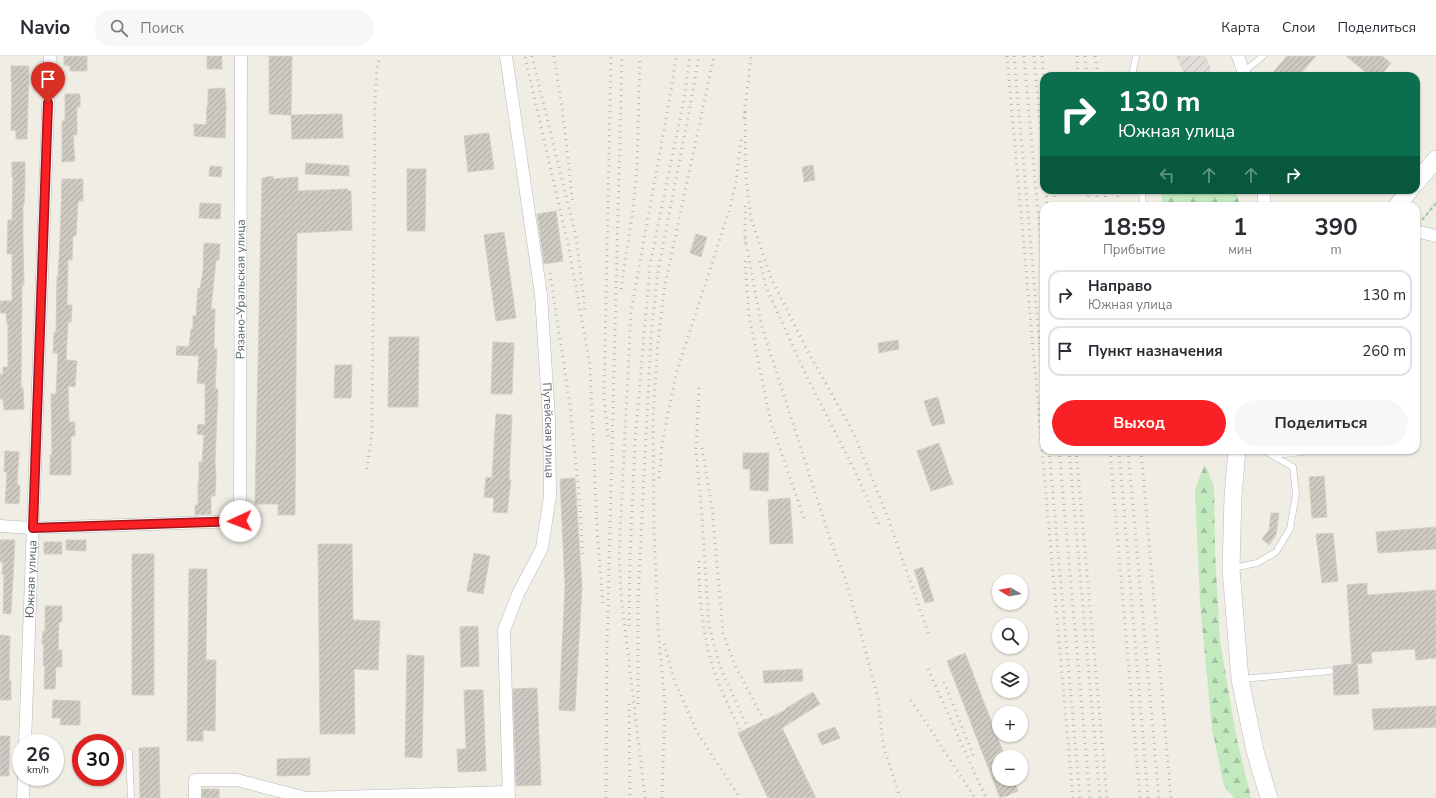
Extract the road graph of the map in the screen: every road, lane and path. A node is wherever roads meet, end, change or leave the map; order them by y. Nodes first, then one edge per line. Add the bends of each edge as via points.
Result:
1 (50, 56) edge
2 (241, 56) edge
3 (506, 56) edge
4 (1136, 56) edge
5 (1238, 56) edge
6 (1263, 56) edge
7 (1133, 72) edge
8 (1244, 72) edge
9 (1247, 72) edge
10 (1436, 159) edge
11 (1420, 178) edge
12 (1407, 194) edge
13 (1400, 202) edge
14 (1436, 203) edge
15 (1420, 223) edge
16 (1420, 227) edge
17 (1436, 236) edge
18 (1236, 454) edge
19 (1270, 454) edge
20 (0, 526) edge
21 (33, 528) junction
22 (1231, 569) junction
23 (1330, 671) dead end
24 (1240, 679) junction
25 (25, 734) edge
26 (129, 752) dead end
27 (24, 786) edge
28 (509, 795) edge
29 (23, 798) edge
30 (131, 798) edge
31 (195, 798) edge
32 (1269, 798) edge

1 - 21 street, Южная улица
2 - 21 street, Рязано-Уральская улица via 240,521
3 - 28 street, Путейская улица via 541,295 549,419 550,496 542,548 518,594 504,630
4 - 7 lane
5 - 8 street
6 - 9 lane
10 - 11 main road
12 - 13 main road
14 - 15 path
16 - 17 street
18 - 22 main road
19 - 22 lane via 1293,467 1296,494 1290,529 1276,552 1257,563
20 - 21 street
21 - 25 street, Южная улица
22 - 24 main road
23 - 24 lane
24 - 32 main road via 1255,751
26 - 30 lane
27 - 29 street
28 - 31 street via 306,798 237,780 195,780

